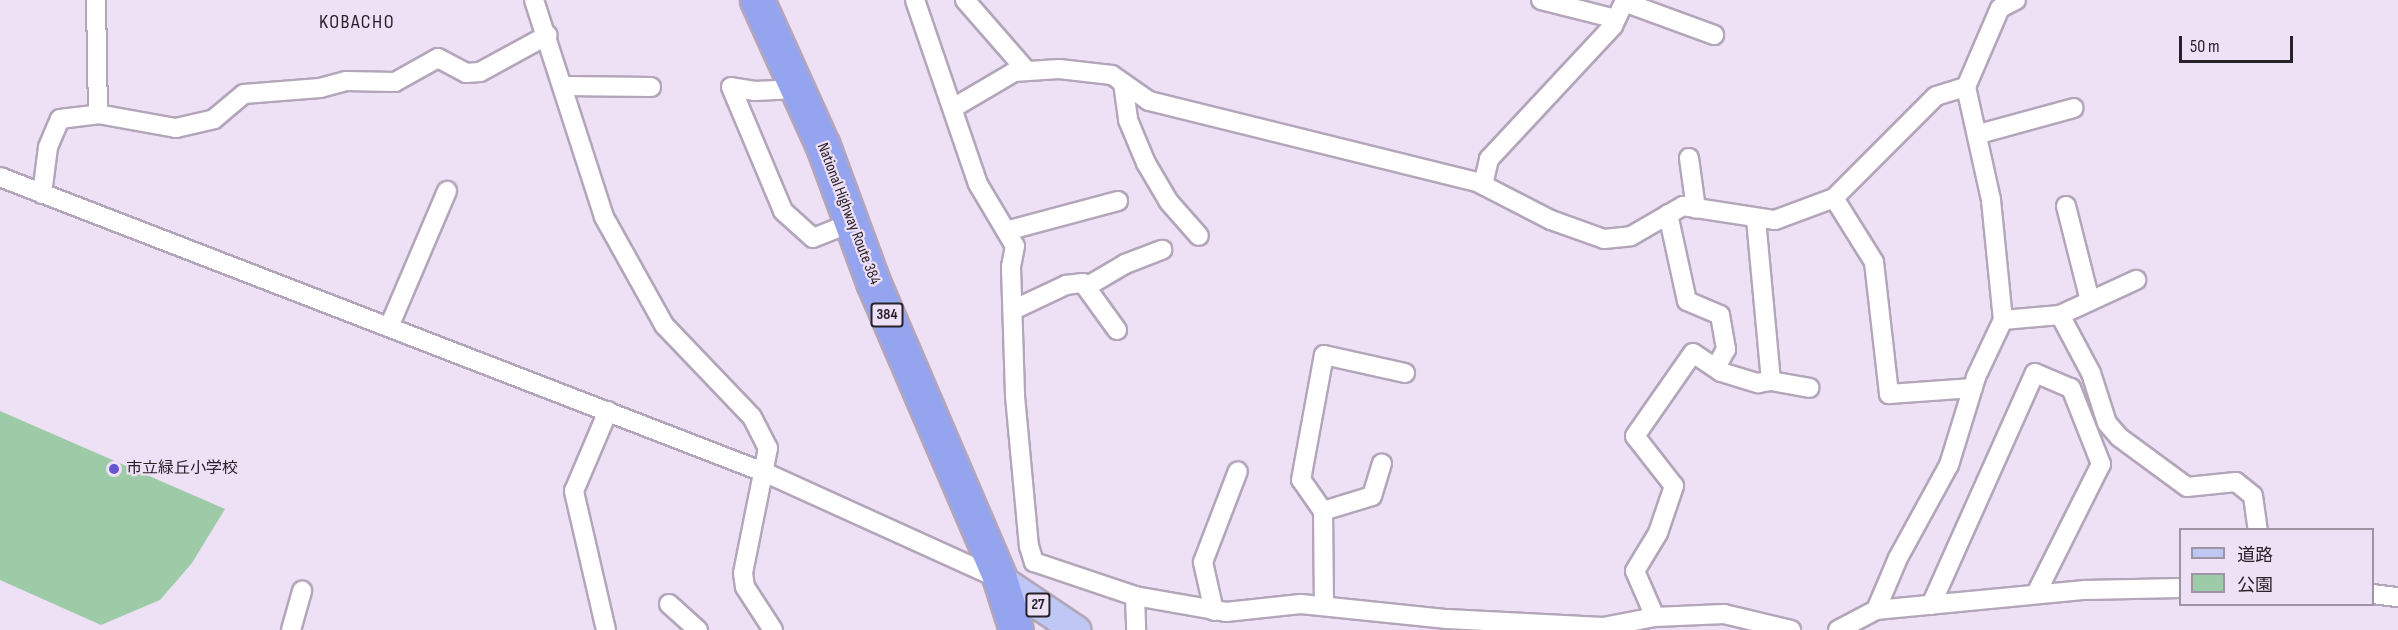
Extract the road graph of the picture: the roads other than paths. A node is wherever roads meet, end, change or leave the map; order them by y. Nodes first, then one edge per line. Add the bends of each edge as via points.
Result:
1 (96, 0) edge
2 (534, 0) edge
3 (758, 0) edge
4 (915, 0) edge
5 (966, 0) edge
6 (1541, 0) edge
7 (2016, 0) edge
8 (1625, 1) edge
9 (1616, 19) junction
10 (548, 35) junction
11 (1714, 35) dead end
12 (1027, 71) junction
13 (1124, 83) junction
14 (564, 86) junction
15 (651, 87) dead end
16 (1966, 87) junction
17 (797, 89) junction
18 (953, 108) junction
19 (2074, 108) dead end
20 (98, 114) junction
21 (1979, 134) junction
22 (1689, 158) dead end
23 (0, 177) edge
24 (1483, 185) junction
25 (447, 191) dead end
26 (42, 194) junction
27 (1834, 198) junction
28 (1118, 201) dead end
29 (2066, 206) dead end
30 (1696, 209) junction
31 (1668, 214) junction
32 (1756, 220) junction
33 (850, 223) junction
34 (1006, 231) junction
35 (1198, 236) dead end
36 (1162, 250) dead end
37 (2136, 279) dead end
38 (1086, 287) junction
39 (2090, 301) junction
40 (1012, 310) junction
41 (2060, 315) junction
42 (2003, 320) junction
43 (389, 327) junction
44 (1117, 330) dead end
45 (1716, 368) junction
46 (1405, 374) dead end
47 (1771, 381) junction
48 (1809, 388) dead end
49 (1973, 388) junction
50 (608, 411) junction
51 (1382, 464) dead end
52 (1238, 471) dead end
53 (766, 473) junction
54 (1323, 511) junction
55 (2258, 528) edge
56 (1000, 579) junction
57 (2179, 588) edge
58 (302, 591) dead end
59 (2036, 594) junction
60 (2374, 594) edge
61 (1135, 596) junction
62 (2398, 597) edge
63 (669, 604) dead end
64 (1931, 605) junction
65 (1324, 606) junction
66 (1876, 610) junction
67 (1214, 611) junction
68 (1655, 617) junction
69 (1447, 625) edge
70 (1529, 627) edge
71 (1611, 628) edge
72 (291, 630) edge
73 (606, 630) edge
74 (698, 630) edge
75 (773, 630) edge
76 (1016, 630) edge
77 (1076, 630) edge
78 (1136, 630) edge
79 (1791, 630) edge
80 (1838, 630) edge

1 - 20 street
2 - 10 street
3 - 17 highway, National Highway Route 384 / 384
4 - 18 street via 920,25
5 - 12 street
6 - 9 street
7 - 16 street via 2000,8
8 - 9 street
8 - 11 street
9 - 24 street via 1489,159
10 - 14 street
10 - 20 street via 480,72 466,73 438,57 395,82 346,81 320,88 244,94 214,119 176,128
12 - 13 street via 1059,69 1112,75
12 - 18 street via 1014,72
13 - 24 street via 1149,101
13 - 35 street via 1128,120 1146,163 1169,202
14 - 15 street
14 - 53 street via 583,164 604,217 664,325 752,417 768,448
16 - 21 street
16 - 27 street via 1936,96
17 - 33 highway, National Highway Route 384 / 384
17 - 33 street via 755,91 731,87 783,211 813,238
18 - 34 street via 978,184
19 - 21 street
20 - 26 street via 60,119 48,147
21 - 42 street
22 - 30 street
23 - 26 street
24 - 31 street via 1551,220 1604,239 1631,236
25 - 43 street
26 - 43 street
27 - 32 street via 1775,220
27 - 49 street via 1874,262 1889,394
28 - 34 street
29 - 39 street
30 - 31 street via 1683,206
30 - 32 street
31 - 45 street via 1687,301 1720,315 1726,349
32 - 47 street
33 - 56 highway, National Highway Route 384 / 384
34 - 40 street via 1015,246
36 - 38 street via 1125,264
37 - 39 street
38 - 40 street via 1083,283 1066,285
38 - 44 street
39 - 41 street
40 - 61 street via 1015,396 1029,546 1035,562
41 - 42 street
41 - 55 street via 2091,373 2107,423 2119,437 2187,487 2236,482 2253,496
42 - 49 street
43 - 50 street
45 - 47 street via 1758,383
45 - 68 street via 1693,353 1635,436 1674,486 1658,532 1635,571
46 - 54 street via 1324,355 1300,480
47 - 48 street
49 - 66 street via 1949,465 1898,558
50 - 53 street
50 - 73 street via 574,491
51 - 54 street via 1372,496
52 - 67 street via 1203,562
53 - 56 street
53 - 75 street via 743,573 745,587
54 - 65 street
56 - 76 highway, National Highway Route 384 / 384
56 - 77 main road, 27
57 - 59 street
58 - 72 street
59 - 64 street
59 - 64 street via 2101,464 2071,388 2035,374
60 - 62 street
61 - 67 street
61 - 78 street
63 - 74 street
64 - 66 street
65 - 67 street
65 - 69 street
66 - 80 street
68 - 71 street
68 - 79 street via 1724,614
69 - 70 street
70 - 71 street

